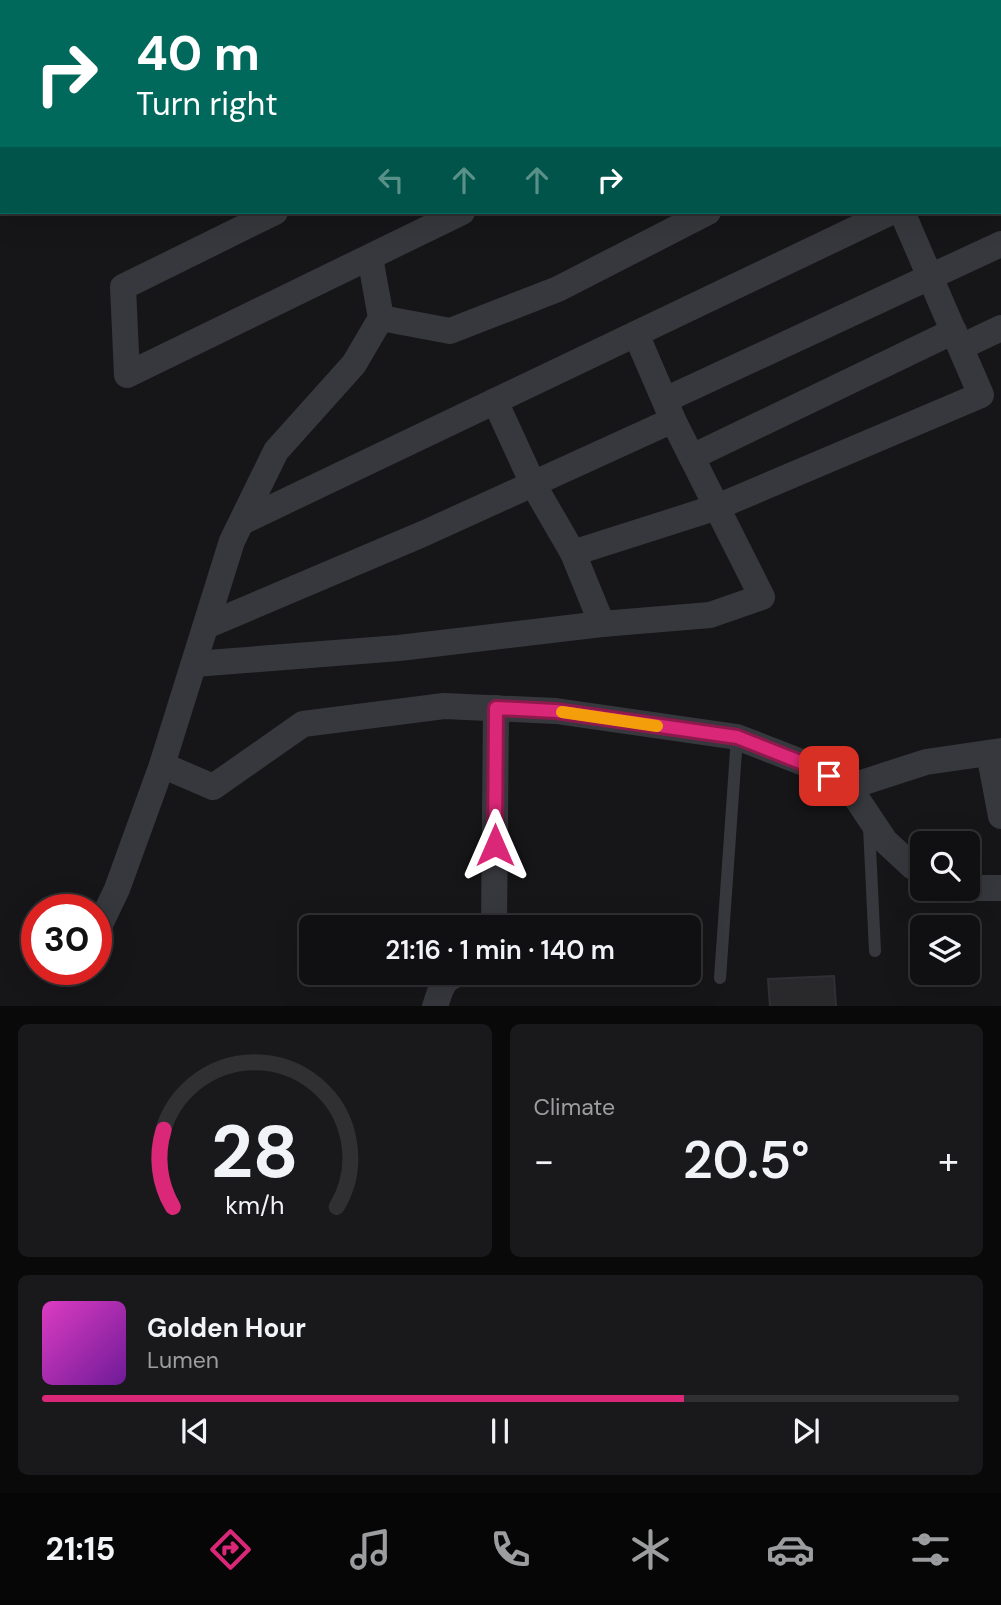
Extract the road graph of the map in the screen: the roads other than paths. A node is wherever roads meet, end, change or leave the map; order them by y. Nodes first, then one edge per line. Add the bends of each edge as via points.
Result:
1 (271, 214) edge
2 (458, 214) edge
3 (704, 214) edge
4 (887, 214) edge
5 (903, 214) edge
6 (1001, 244) edge
7 (370, 257) junction
8 (930, 276) junction
9 (381, 318) junction
10 (1001, 328) edge
11 (636, 334) junction
12 (957, 339) junction
13 (991, 393) edge
14 (495, 401) junction
15 (669, 410) junction
16 (692, 457) junction
17 (533, 484) junction
18 (717, 507) junction
19 (242, 522) junction
20 (573, 553) junction
21 (602, 624) junction
22 (206, 626) junction
23 (195, 664) junction
24 (496, 708) junction
25 (737, 737) junction
26 (995, 752) edge
27 (162, 765) junction
28 (849, 787) junction
29 (1001, 816) edge
30 (868, 817) junction
31 (910, 864) edge
32 (980, 888) edge
33 (1001, 888) edge
34 (112, 899) edge
35 (494, 915) edge
36 (874, 951) dead end
37 (720, 978) dead end
38 (443, 985) edge
39 (435, 1006) edge

1 - 7 street via 123,287 127,375
2 - 7 street
3 - 9 street via 558,289 450,331
4 - 11 street
5 - 8 street
6 - 8 street
7 - 9 street
8 - 12 street
8 - 15 street
9 - 19 street via 354,364 276,451
10 - 12 street
11 - 14 street
11 - 15 street
12 - 13 street
12 - 16 street
13 - 18 street
14 - 17 street
14 - 19 street
15 - 16 street
15 - 17 street
16 - 18 street
17 - 20 street
17 - 22 street
18 - 20 street
18 - 21 street via 762,597 710,615
19 - 22 street
20 - 21 street
21 - 23 street via 399,648
22 - 23 street
23 - 27 street
24 - 25 street via 556,711
24 - 27 street via 444,706 303,724 213,787
24 - 35 street
25 - 28 street
25 - 37 lane
26 - 28 street via 926,762
26 - 29 street
27 - 34 street
28 - 30 street
30 - 31 street
30 - 36 lane
32 - 33 street
38 - 39 street

